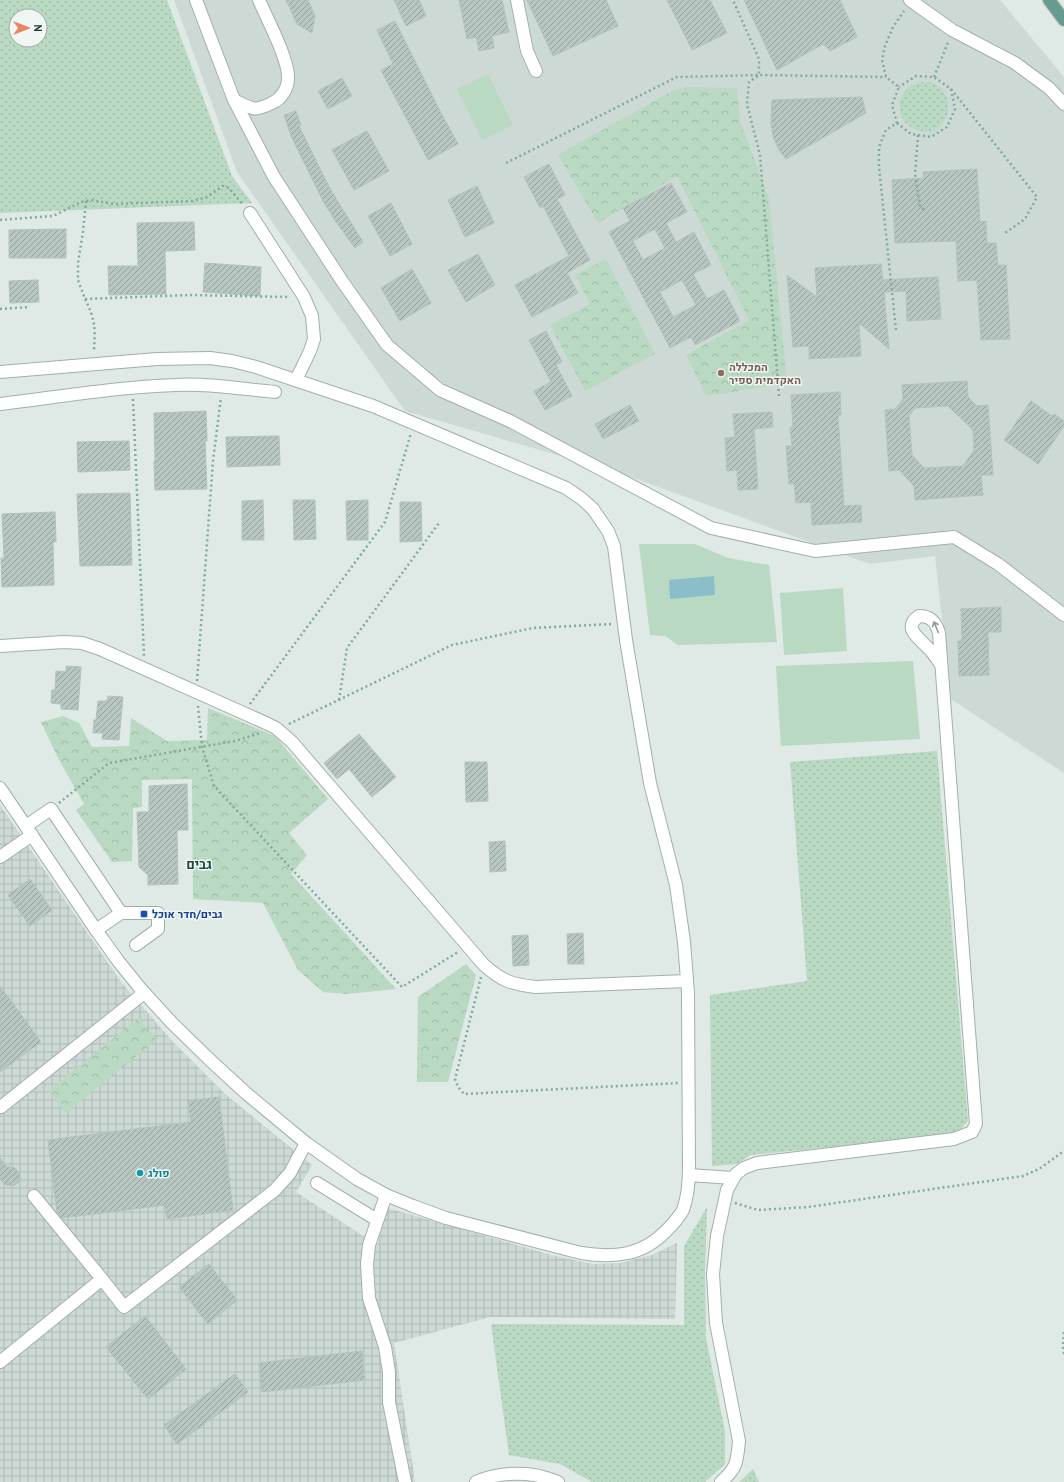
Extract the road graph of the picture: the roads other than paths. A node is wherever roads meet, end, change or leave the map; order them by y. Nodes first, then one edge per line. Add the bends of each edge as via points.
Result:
1 (196, 0) edge
2 (259, 0) edge
3 (517, 0) edge
4 (1049, 0) edge
5 (910, 1) edge
6 (1064, 20) edge
7 (536, 71) dead end
8 (234, 100) junction
9 (1064, 104) edge
10 (250, 213) road end
11 (0, 372) edge
12 (296, 380) junction
13 (275, 392) dead end
14 (0, 404) edge
15 (1064, 615) edge
16 (0, 646) edge
17 (941, 665) dead end
18 (0, 788) edge
19 (29, 830) junction
20 (0, 856) edge
21 (122, 913) junction
22 (96, 930) junction
23 (136, 945) dead end
24 (687, 981) junction
25 (144, 993) junction
26 (0, 1107) edge
27 (306, 1143) junction
28 (688, 1175) junction
29 (734, 1178) junction
30 (317, 1183) dead end
31 (386, 1195) junction
32 (34, 1196) dead end
33 (377, 1220) junction
34 (102, 1279) junction
35 (0, 1362) edge
36 (405, 1482) edge
37 (476, 1482) edge
38 (558, 1482) edge
39 (721, 1482) edge

1 - 8 street
2 - 8 street via 287,64 288,79 284,93 275,102 260,109 250,108
3 - 7 street via 527,51
4 - 6 main road
5 - 9 street via 952,30 1015,63 1049,88
8 - 15 street via 274,177 387,345 440,390 510,421 711,528 814,551 954,538 998,564
10 - 12 street via 304,297 312,316 314,339
11 - 12 street via 164,359 210,358 232,361
12 - 24 street via 373,406 566,488 593,509 608,531 614,546 650,782 676,885
13 - 14 street via 176,384
16 - 24 street via 82,642 276,728 292,742 484,965 497,976 515,984 535,987
17 - 29 street via 976,1124 972,1132 954,1139 757,1163 744,1168
18 - 19 street
19 - 20 street
19 - 21 street via 51,809
19 - 22 street
21 - 22 street
21 - 23 street via 158,913 158,929
22 - 25 street
24 - 28 street
25 - 26 street
25 - 27 street via 210,1061
27 - 31 street via 357,1179
27 - 34 street via 290,1173 275,1190 124,1307
28 - 29 street
28 - 31 street via 686,1198 682,1211 673,1225 658,1240 643,1248 611,1256 581,1253 446,1218
29 - 39 street via 724,1200 713,1274 716,1323 739,1441 738,1458 732,1473
30 - 33 street
31 - 33 street
32 - 34 street
33 - 36 street via 369,1245 369,1298 386,1347 389,1402
34 - 35 street
37 - 38 street via 494,1476 513,1474 534,1474

